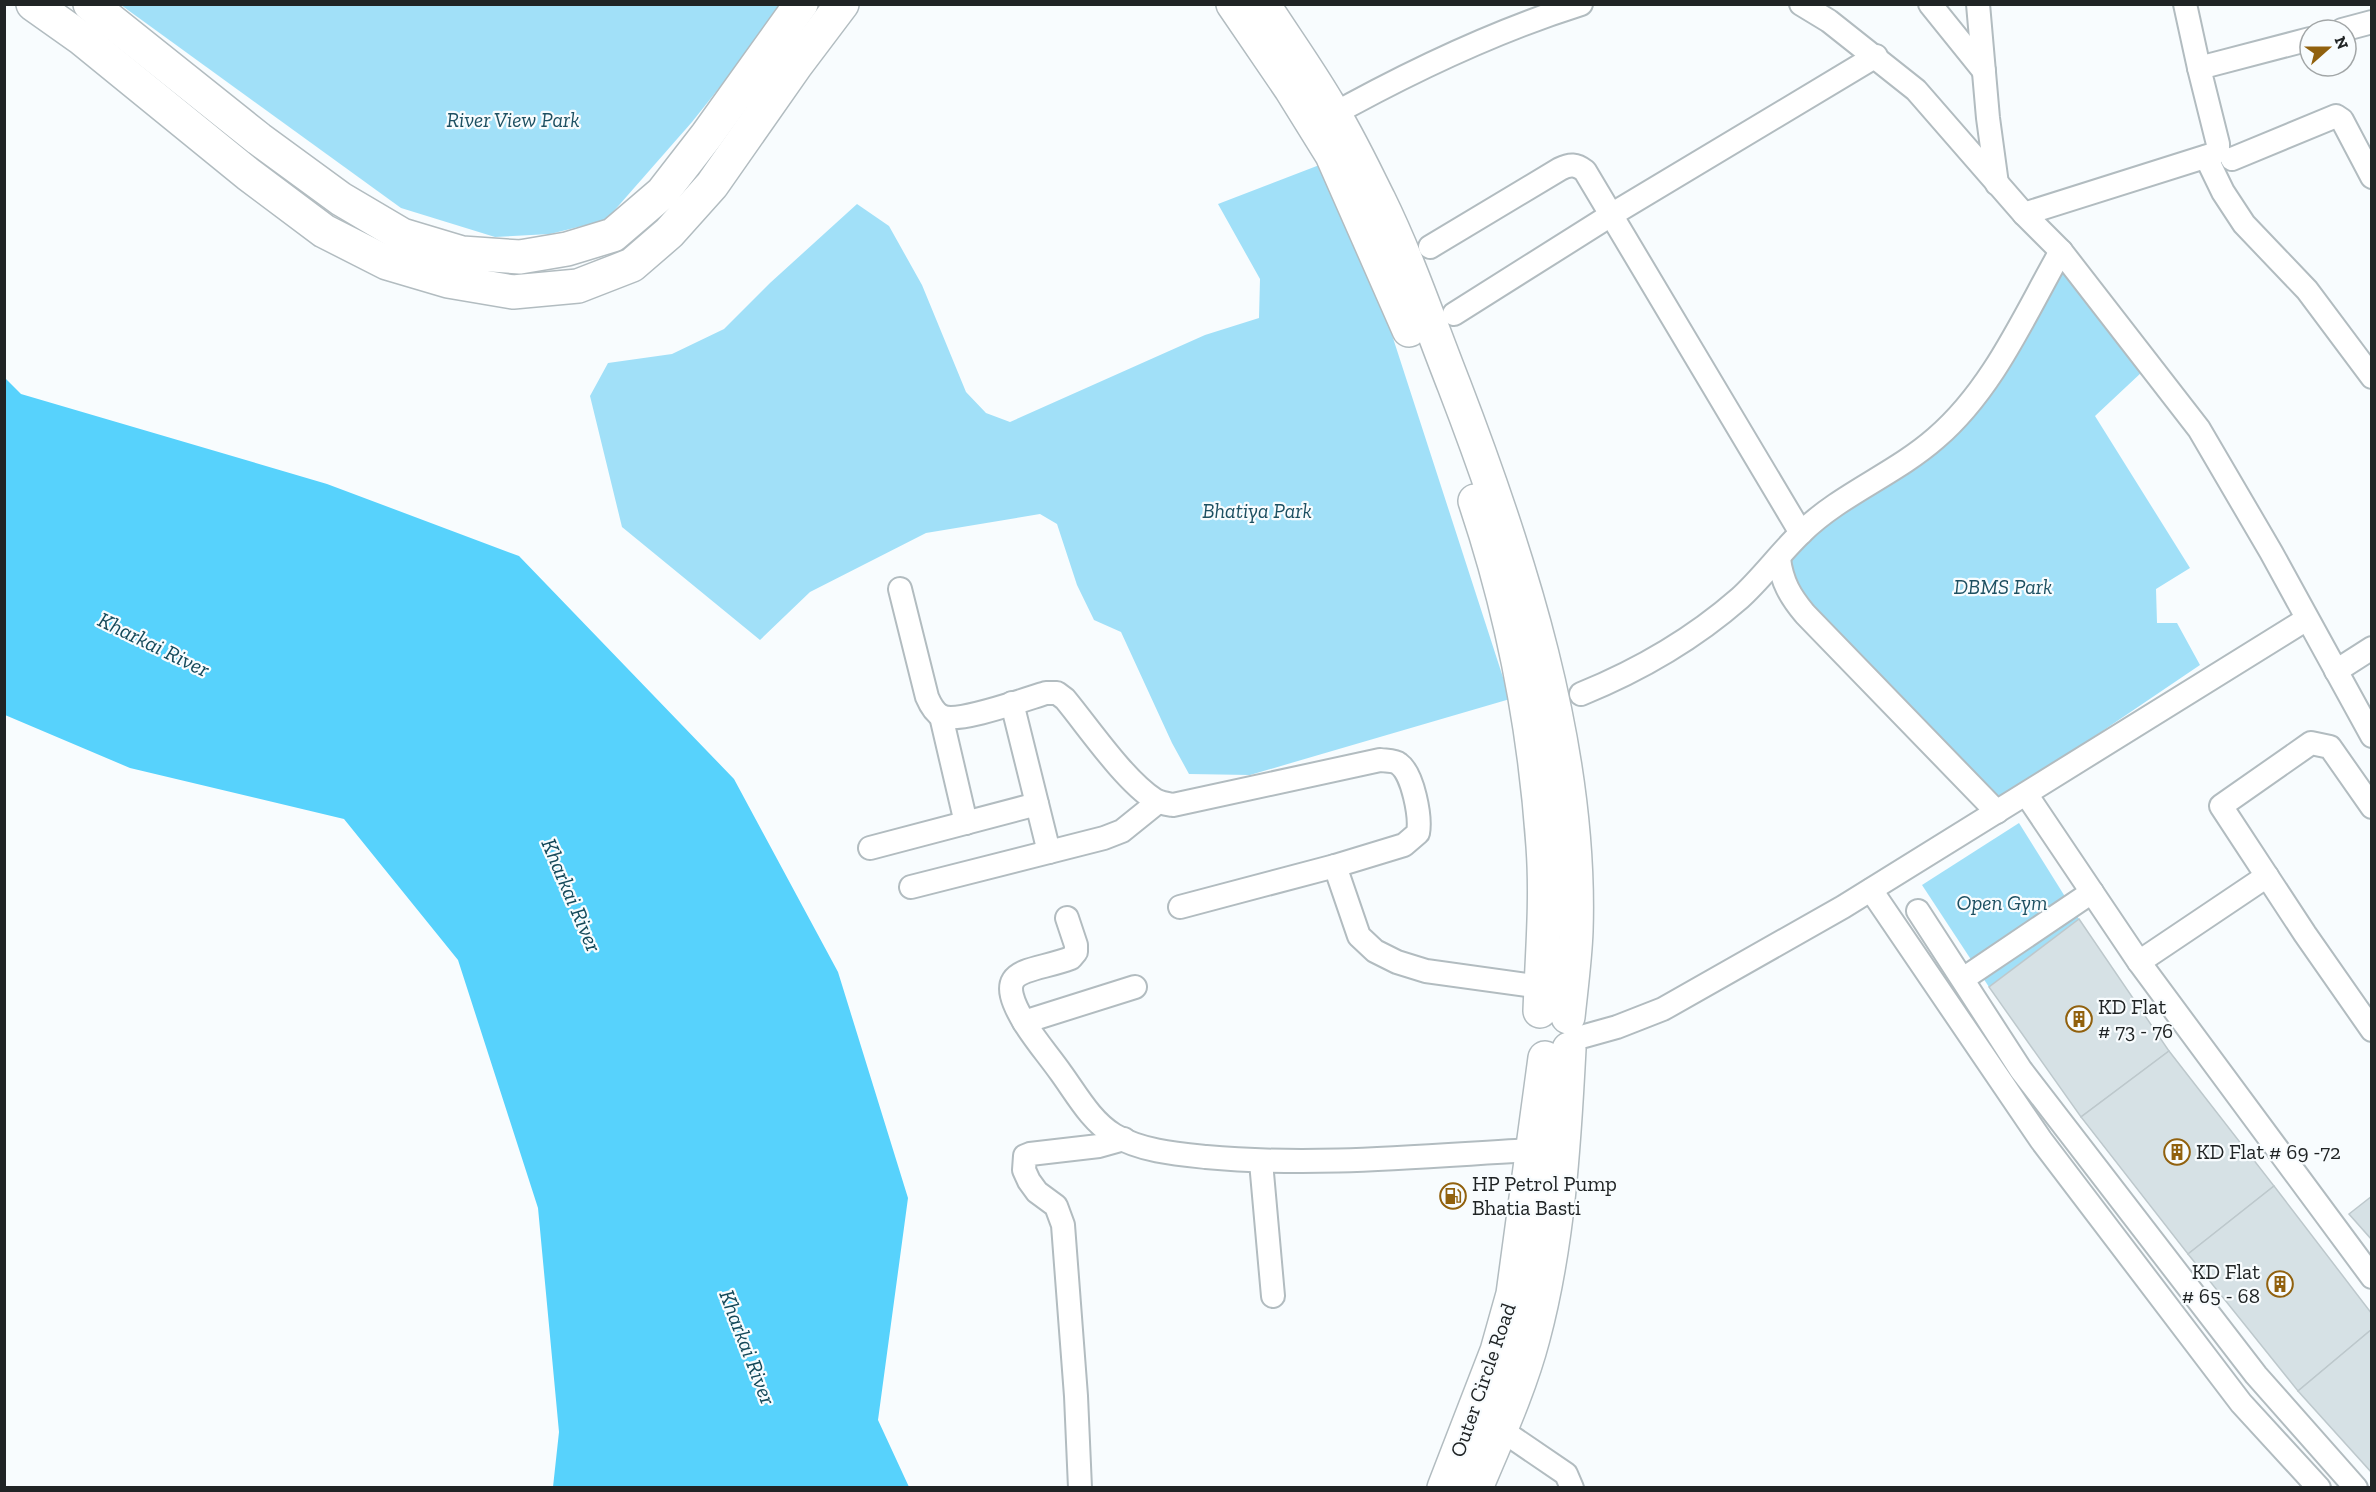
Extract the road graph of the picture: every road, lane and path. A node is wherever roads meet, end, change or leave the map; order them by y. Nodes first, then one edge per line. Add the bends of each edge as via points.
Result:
1 (33, 4) edge
2 (90, 4) edge
3 (801, 4) edge
4 (842, 4) edge
5 (1233, 4) edge
6 (1263, 4) edge
7 (1581, 4) edge
8 (1802, 4) edge
9 (1930, 4) edge
10 (1978, 4) edge
11 (2185, 4) edge
12 (2298, 42) edge
13 (1876, 56) junction
14 (2199, 68) junction
15 (1984, 71) junction
16 (1324, 120) junction
17 (2206, 157) junction
18 (2232, 159) dead end
19 (2372, 177) edge
20 (1997, 184) junction
21 (2024, 214) junction
22 (1611, 215) junction
23 (1430, 247) dead end
24 (2061, 251) junction
25 (1454, 314) dead end
26 (2372, 377) edge
27 (1801, 532) junction
28 (1779, 559) junction
29 (900, 589) dead end
30 (2307, 619) junction
31 (2372, 648) edge
32 (2336, 671) junction
33 (1581, 694) dead end
34 (1012, 703) junction
35 (941, 716) junction
36 (2372, 735) edge
37 (2026, 794) junction
38 (1158, 802) junction
39 (1037, 804) junction
40 (2372, 807) edge
41 (1997, 812) junction
42 (966, 823) junction
43 (870, 848) dead end
44 (1049, 852) junction
45 (1335, 866) junction
46 (2267, 876) junction
47 (911, 887) dead end
48 (1871, 890) junction
49 (2092, 892) junction
50 (1180, 907) dead end
51 (1918, 911) dead end
52 (1067, 918) dead end
53 (2139, 962) junction
54 (1963, 980) junction
55 (1136, 987) dead end
56 (1024, 1022) junction
57 (1556, 1027) junction
58 (2372, 1030) edge
59 (1124, 1139) junction
60 (1532, 1150) junction
61 (1261, 1162) junction
62 (2372, 1277) edge
63 (1273, 1296) dead end
64 (1500, 1429) junction
65 (1080, 1488) edge
66 (1444, 1488) edge
67 (1476, 1488) edge
68 (1572, 1488) edge
69 (2319, 1488) edge
70 (2356, 1488) edge

1 - 4 main road via 324,231 387,263 448,281 513,292 578,286 632,265 662,239 712,185
2 - 3 main road via 341,199 402,235 462,253 520,257 567,249 613,235 662,194
5 - 16 main road
6 - 16 main road
7 - 16 street via 1501,33
8 - 13 street
9 - 15 street
10 - 15 street
11 - 14 street
12 - 14 street
13 - 20 street via 1916,90
13 - 22 street
14 - 17 street via 2218,144 2214,154
15 - 20 street
16 - 57 main road via 1332,155 1455,443 1505,606 1526,708 1544,846 1545,910
17 - 21 street
17 - 26 street via 2244,224 2307,290
18 - 19 street via 2336,116 2342,120
20 - 21 street
21 - 24 street
22 - 23 street via 1585,171 1578,165 1569,165
22 - 25 street
22 - 27 street
24 - 27 street via 1982,389 1963,413 1934,440
24 - 30 street via 2199,429
27 - 28 street
28 - 33 street via 1699,631 1660,657
28 - 41 street via 1782,579 1805,614
29 - 35 street via 927,697
30 - 32 street
30 - 37 street
31 - 32 street
32 - 36 street
34 - 35 street via 963,717
34 - 38 street via 1057,693 1126,773
34 - 39 street
35 - 42 street
37 - 41 street
37 - 49 street
38 - 44 street via 1122,831
38 - 45 street via 1173,805 1380,760 1393,761 1407,776 1420,823 1418,833 1404,845
39 - 42 street
39 - 44 street
40 - 46 street via 2330,747 2311,743 2221,806
41 - 48 street
42 - 43 street
44 - 47 street
45 - 50 street
45 - 57 street via 1359,936 1375,951
46 - 53 street
46 - 58 street
48 - 57 street via 1663,1009 1617,1027
48 - 69 street via 2041,1140 2241,1403
49 - 53 street
49 - 54 street
51 - 54 street
52 - 56 street via 1076,945 1071,958 1026,971 1014,978 1010,986
53 - 62 street
54 - 70 street via 2021,1070 2256,1375
55 - 56 street
56 - 59 street via 1095,1119
57 - 60 main road, Outer Circle Road
57 - 64 main road, Outer Circle Road via 1566,1114 1554,1237 1533,1339
59 - 61 street via 1174,1154
59 - 65 street via 1030,1154 1023,1161 1029,1181 1056,1206 1063,1225
60 - 61 street
60 - 66 main road, Outer Circle Road via 1513,1294 1497,1351
61 - 63 street
64 - 67 main road, Outer Circle Road
64 - 68 street via 1566,1474

